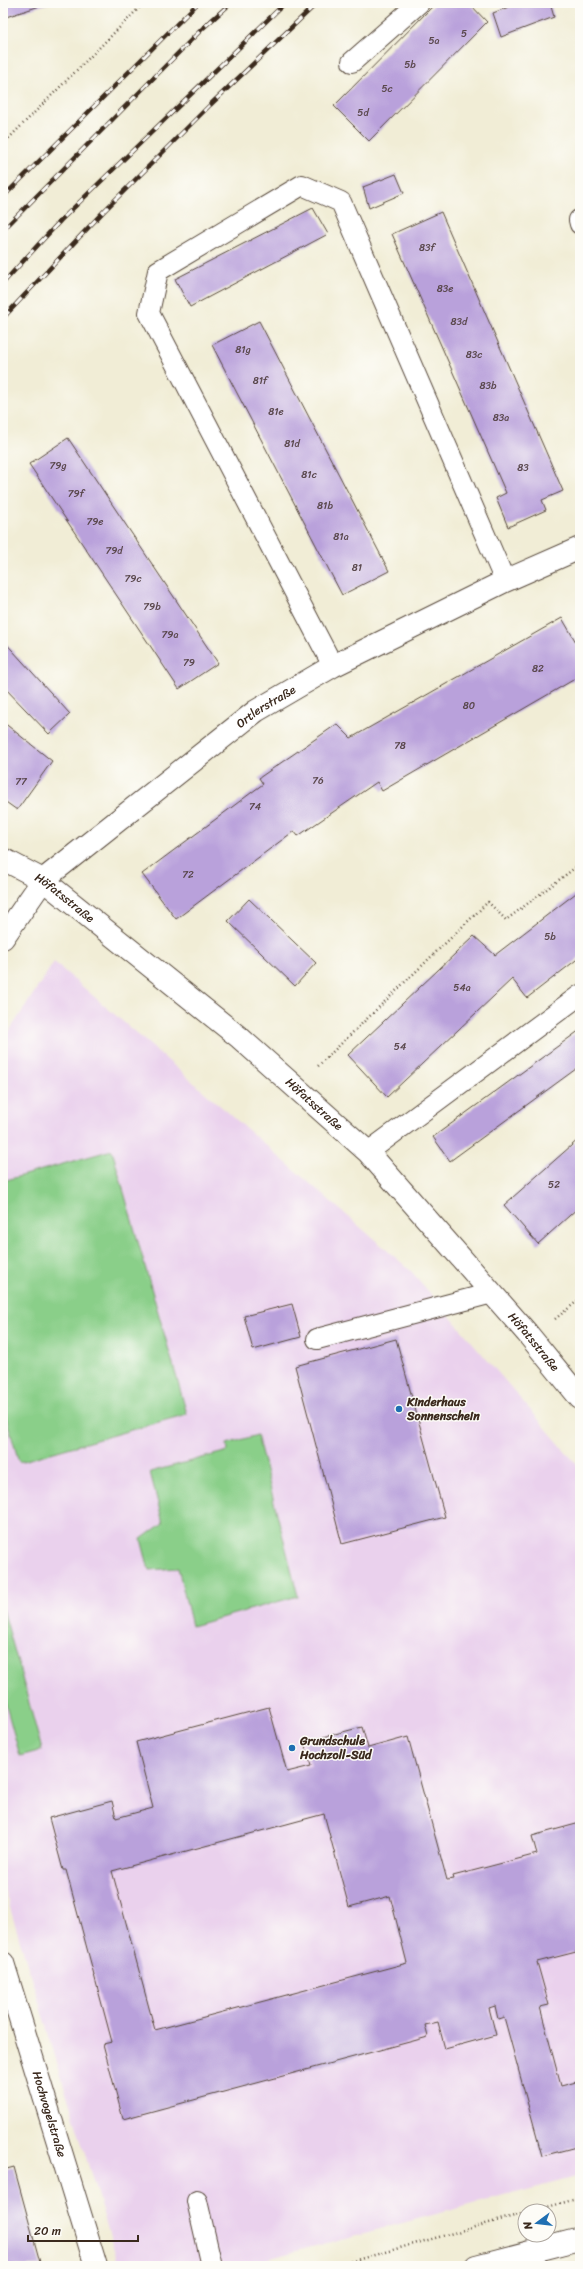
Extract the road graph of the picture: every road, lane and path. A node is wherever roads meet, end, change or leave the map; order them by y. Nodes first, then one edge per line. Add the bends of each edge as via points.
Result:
1 (144, 3) edge
2 (419, 3) edge
3 (352, 62) dead end
4 (3, 144) edge
5 (578, 553) edge
6 (504, 581) junction
7 (333, 666) junction
8 (3, 859) edge
9 (580, 864) edge
10 (42, 880) junction
11 (3, 938) edge
12 (580, 995) edge
13 (296, 1087) junction
14 (368, 1152) junction
15 (492, 1293) junction
16 (317, 1339) dead end
17 (580, 1398) edge
18 (3, 1963) edge
19 (580, 2198) edge
20 (196, 2201) dead end
21 (557, 2204) edge
22 (517, 2215) edge
23 (580, 2239) edge
24 (96, 2266) edge
25 (212, 2266) edge
26 (335, 2266) edge
27 (476, 2266) edge

1 - 4 path
2 - 3 lane
5 - 6 street, Ortlerstraße
6 - 7 street, Ortlerstraße
6 - 7 lane via 341,202 302,185 158,271 149,313
7 - 10 street, Ortlerstraße via 256,711
8 - 10 street, Höfatsstraße
9 - 13 path via 506,920 488,902
10 - 11 street, Ortlerstraße
10 - 13 street, Höfatsstraße via 234,1033
12 - 14 lane
13 - 14 street, Höfatsstraße
14 - 15 street, Höfatsstraße
15 - 16 lane
15 - 17 street, Höfatsstraße
18 - 24 street, Hochvogelstraße
19 - 21 path
20 - 25 lane
22 - 26 path
23 - 27 street

